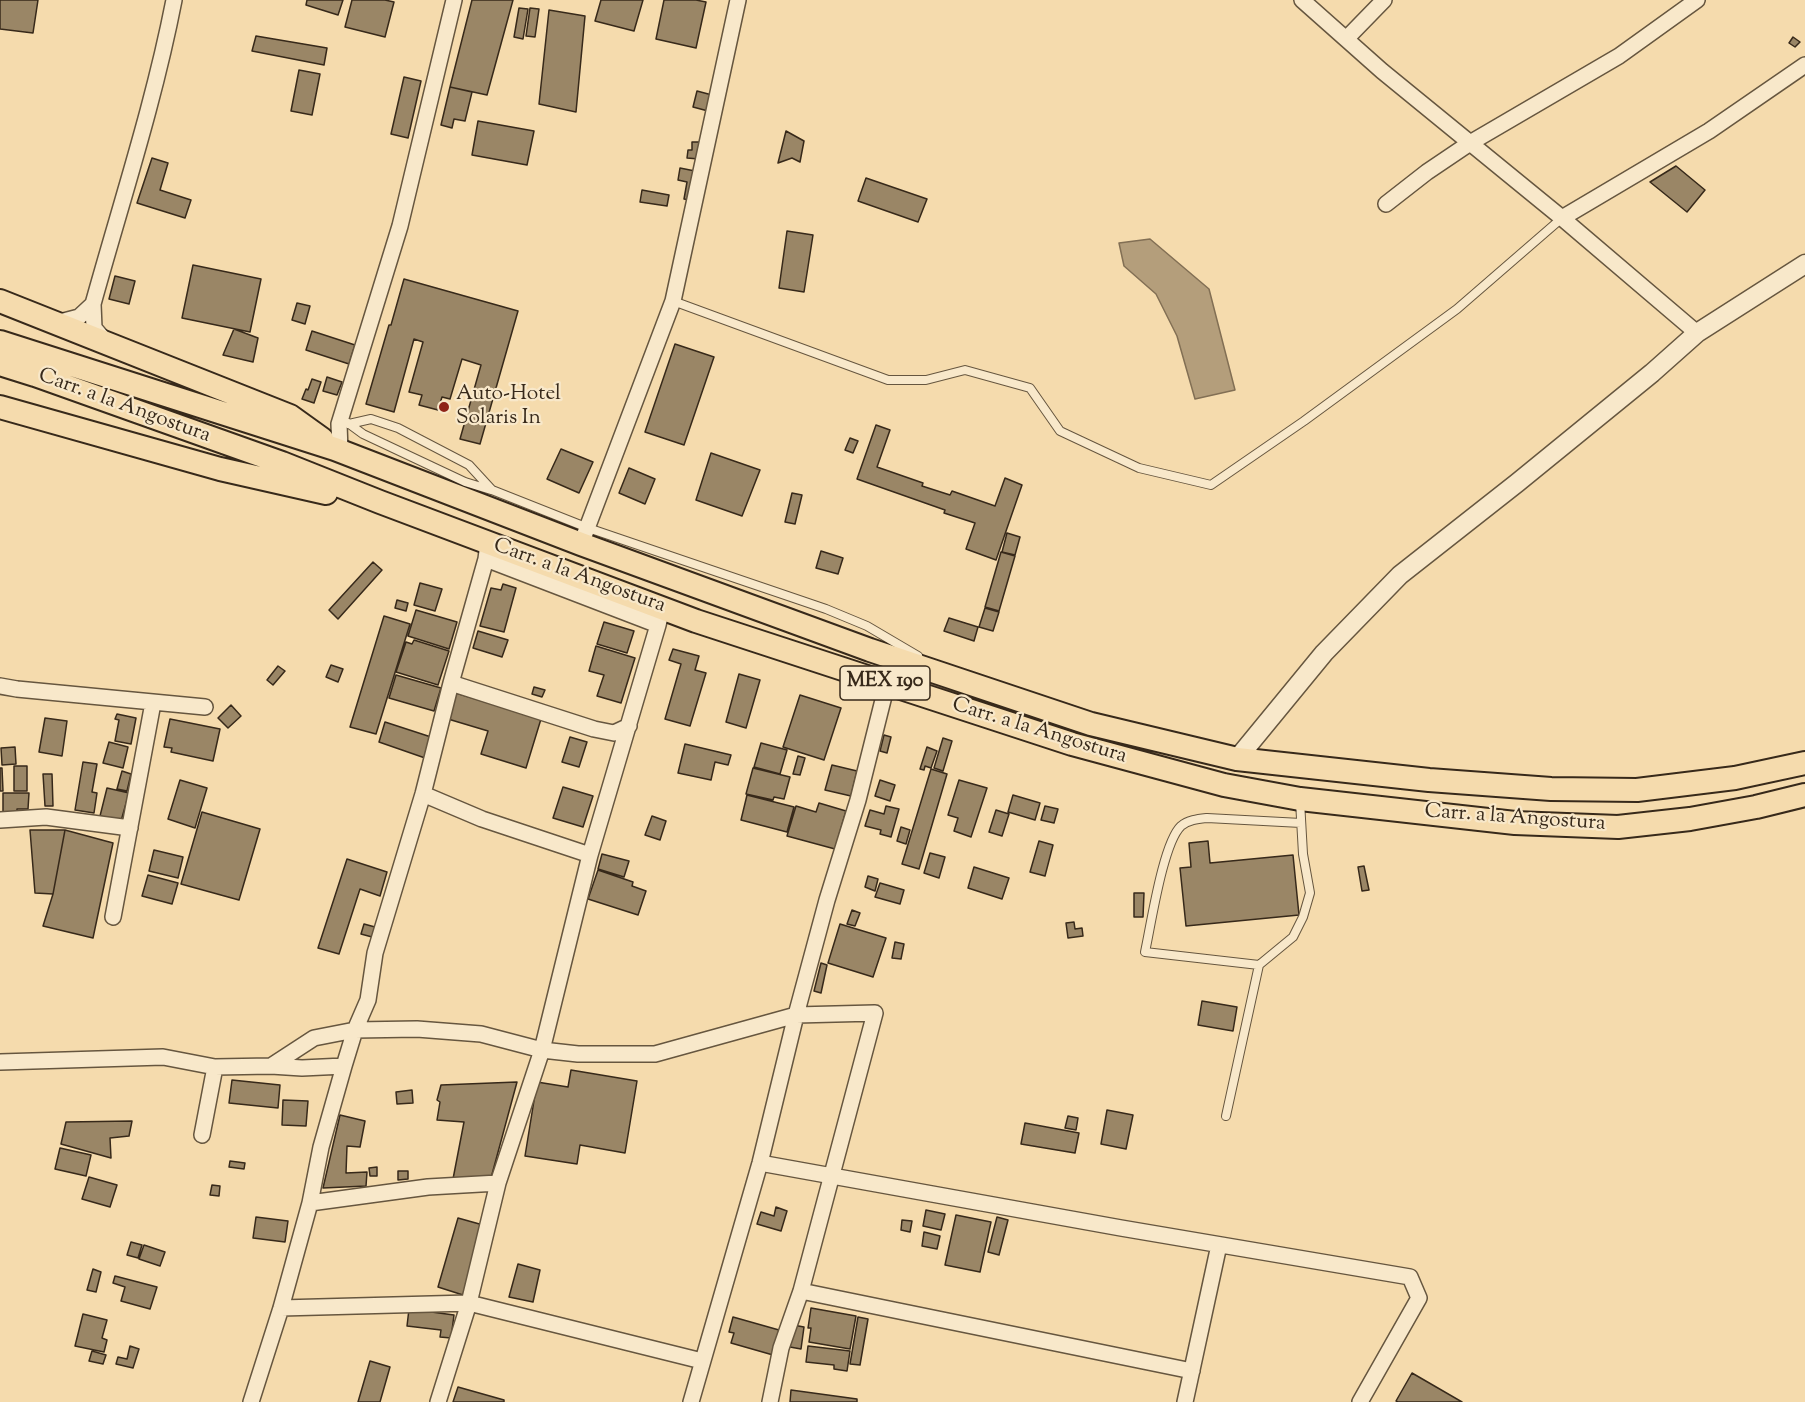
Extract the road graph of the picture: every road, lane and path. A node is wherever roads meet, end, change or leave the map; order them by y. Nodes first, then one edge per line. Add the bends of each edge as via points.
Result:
1 (174, 0) edge
2 (454, 0) edge
3 (738, 0) edge
4 (1302, 0) edge
5 (1384, 0) edge
6 (1697, 0) edge
7 (1347, 38) junction
8 (1805, 65) edge
9 (1470, 143) junction
10 (1386, 204) dead end
11 (1562, 219) junction
12 (1805, 264) edge
13 (0, 301) edge
14 (674, 301) junction
15 (93, 304) junction
16 (56, 323) junction
17 (1697, 333) junction
18 (0, 342) edge
19 (107, 343) junction
20 (0, 364) edge
21 (0, 406) edge
22 (345, 422) junction
23 (338, 450) junction
24 (492, 490) junction
25 (380, 502) junction
26 (585, 536) junction
27 (487, 551) junction
28 (660, 616) junction
29 (451, 683) junction
30 (887, 684) junction
31 (0, 686) edge
32 (153, 703) junction
33 (205, 707) dead end
34 (629, 726) junction
35 (1237, 759) junction
36 (1805, 763) edge
37 (423, 794) junction
38 (1805, 795) edge
39 (1300, 799) junction
40 (0, 820) edge
41 (1301, 823) junction
42 (130, 828) junction
43 (590, 855) junction
44 (113, 917) dead end
45 (1259, 965) junction
46 (796, 1015) junction
47 (355, 1030) junction
48 (542, 1050) junction
49 (0, 1062) edge
50 (271, 1066) junction
51 (345, 1066) junction
52 (215, 1067) junction
53 (1226, 1116) dead end
54 (202, 1135) dead end
55 (760, 1163) junction
56 (832, 1176) junction
57 (498, 1183) junction
58 (310, 1203) junction
59 (1219, 1245) junction
60 (801, 1291) junction
61 (469, 1303) junction
62 (281, 1308) junction
63 (702, 1361) junction
64 (1192, 1371) junction
65 (251, 1402) edge
66 (438, 1402) edge
67 (691, 1402) edge
68 (770, 1402) edge
69 (1185, 1402) edge
70 (1360, 1402) edge

1 - 15 street
2 - 22 street via 400,226
3 - 14 street
4 - 7 street
5 - 7 street
6 - 9 street via 1619,56
7 - 9 street
8 - 11 street via 1709,131
9 - 10 street
9 - 11 street
11 - 14 lane via 1457,309 1211,485 1139,468 1060,431 1030,388 965,370 926,380 888,380
11 - 17 street
12 - 17 street
13 - 16 main road
14 - 26 street
15 - 16 street via 79,316
15 - 19 street via 94,328
16 - 19 main road
17 - 35 street via 1400,575 1324,653
18 - 23 main road, Carr. a la Angostura / MEX 190
19 - 23 main road via 290,416
20 - 25 main road, Carr. a la Angostura / MEX 190 via 282,463
21 - 25 main road via 220,469
22 - 23 street via 339,424
22 - 24 lane via 465,482
22 - 24 lane via 371,419 398,428 469,465
23 - 26 main road, Carr. a la Angostura / MEX 190
24 - 26 lane
25 - 27 main road, Carr. a la Angostura / MEX 190
26 - 35 main road, Carr. a la Angostura / MEX 190 via 870,650 1091,724
27 - 28 main road, Carr. a la Angostura / MEX 190
27 - 29 street
28 - 30 main road, Carr. a la Angostura / MEX 190
28 - 34 street
29 - 34 street via 594,729 614,733
29 - 37 street
30 - 39 main road, Carr. a la Angostura / MEX 190 via 1072,744 1224,785
30 - 46 street
31 - 32 street
32 - 33 street
32 - 42 street
34 - 43 street
35 - 36 main road, Carr. a la Angostura / MEX 190 via 1440,781 1637,790 1735,778
37 - 43 street via 482,819
37 - 47 street via 375,953 368,1000
38 - 39 main road, Carr. a la Angostura / MEX 190 via 1690,819 1617,827 1515,823
39 - 41 lane
40 - 42 street via 46,817
41 - 45 lane via 1310,893 1293,937
41 - 45 lane via 1193,819 1180,826 1167,851 1145,952
42 - 44 street
43 - 48 street
45 - 53 lane
46 - 48 street via 655,1054
46 - 55 street
46 - 56 street via 875,1013
47 - 48 street via 481,1034
47 - 50 street via 314,1038
47 - 51 street
48 - 57 street
49 - 52 street via 163,1057
50 - 51 street
50 - 52 street
51 - 58 street via 321,1147
52 - 54 street
55 - 56 street
55 - 63 street
56 - 59 street
56 - 60 street
57 - 58 street via 428,1187
57 - 61 street
58 - 62 street
59 - 64 street
59 - 70 street via 1410,1277 1419,1298
60 - 64 street
60 - 68 street via 781,1348
61 - 62 street
61 - 63 street
61 - 66 street
62 - 65 street
63 - 67 street
64 - 69 street

